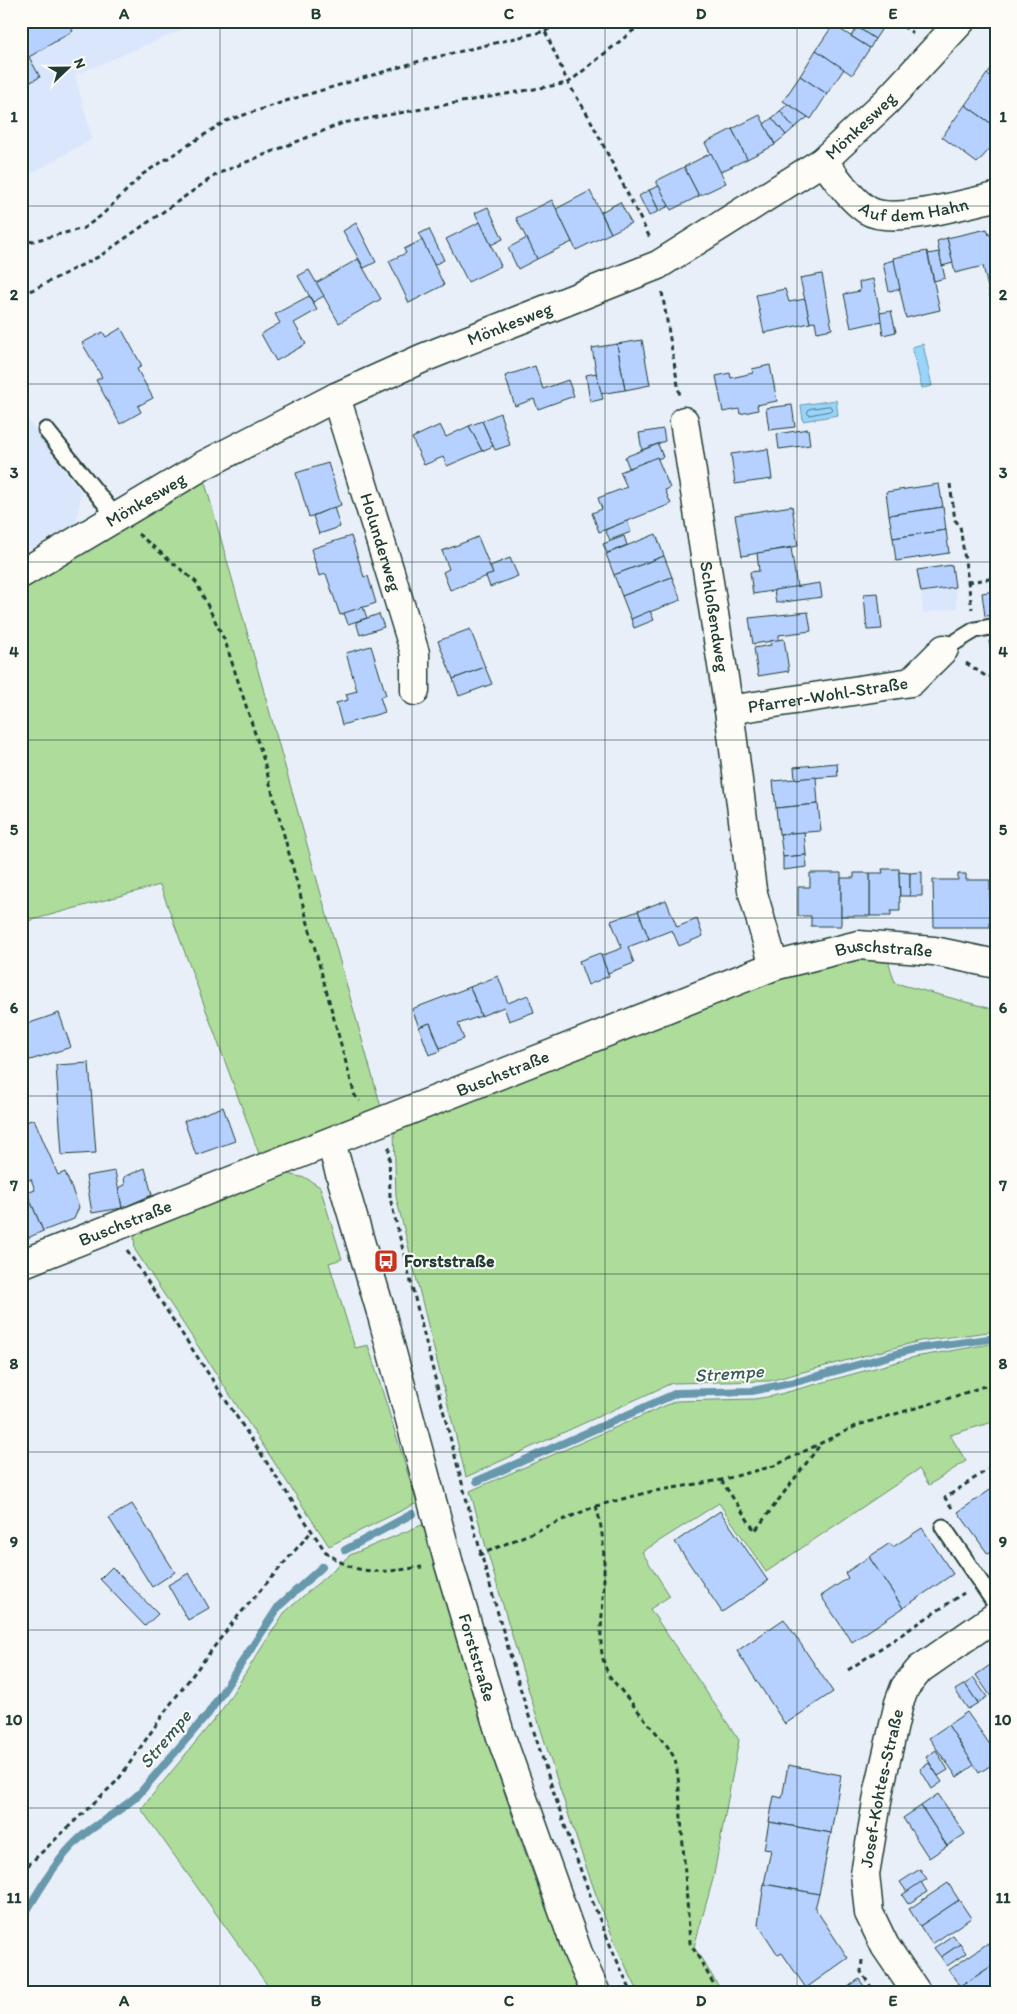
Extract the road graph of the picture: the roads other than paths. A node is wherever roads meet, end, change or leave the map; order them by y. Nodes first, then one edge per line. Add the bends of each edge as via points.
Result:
1 (961, 21) edge
2 (823, 161) junction
3 (996, 196) edge
4 (336, 397) junction
5 (684, 422) road end
6 (46, 430) dead end
7 (116, 517) junction
8 (21, 574) edge
9 (996, 626) edge
10 (944, 649) joint
11 (415, 691) dead end
12 (729, 710) junction
13 (996, 964) edge
14 (774, 966) junction
15 (331, 1143) junction
16 (21, 1264) edge
17 (943, 1527) dead end
18 (996, 1605) edge
19 (996, 1616) edge
20 (596, 1993) edge
21 (917, 1993) edge

1 - 2 street, Mönkesweg via 887,101
2 - 3 street, Auf dem Hahn via 855,200 878,215 896,217
2 - 4 street, Mönkesweg via 658,264 423,358
4 - 7 street, Mönkesweg via 212,460
4 - 11 street, Holunderweg via 415,653
5 - 12 street, Schloßendweg
6 - 7 lane
7 - 8 street, Mönkesweg
9 - 10 lane via 975,630
10 - 12 street, Pfarrer-Wohl-Straße via 911,682
12 - 14 street, Schloßendweg via 752,890
13 - 14 street, Buschstraße via 934,951 858,945
14 - 15 street, Buschstraße
15 - 16 street, Buschstraße
15 - 20 street, Forststraße via 501,1737 578,1953
17 - 18 lane
19 - 21 street, Josef-Kohtes-Straße via 920,1669 905,1687 879,1790 865,1874 869,1913 885,1946

